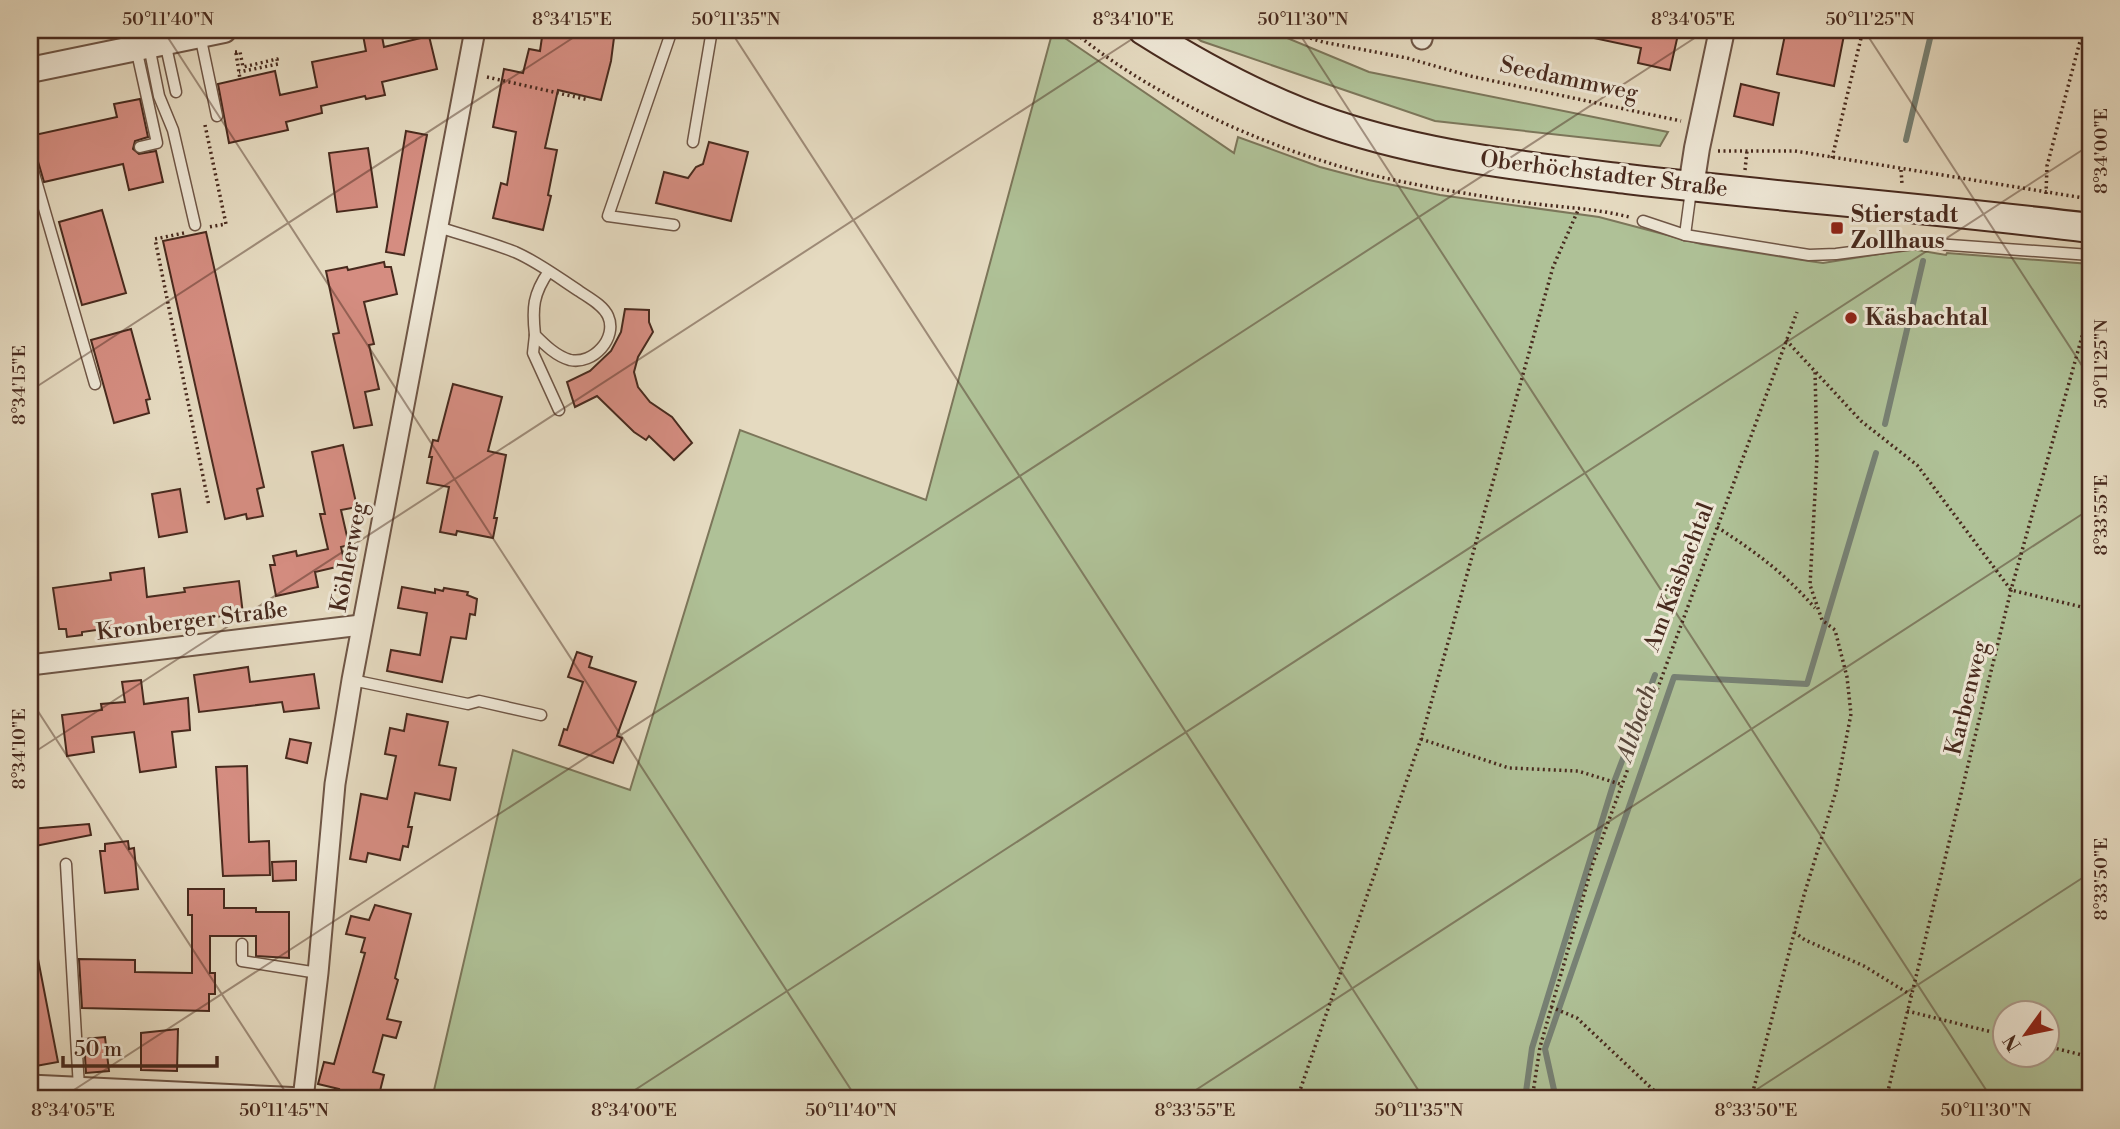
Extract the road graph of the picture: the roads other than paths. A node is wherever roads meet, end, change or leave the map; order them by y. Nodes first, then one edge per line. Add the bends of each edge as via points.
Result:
1 (224, 30) edge
2 (475, 30) edge
3 (672, 30) edge
4 (712, 30) edge
5 (1143, 30) edge
6 (1722, 30) edge
7 (168, 40) edge
8 (30, 70) edge
9 (176, 92) dead end
10 (217, 116) dead end
11 (693, 142) dead end
12 (140, 147) dead end
13 (30, 160) edge
14 (1691, 187) junction
15 (1643, 221) road end
16 (674, 225) dead end
17 (438, 227) junction
18 (196, 228) road end
19 (2090, 228) edge
20 (1685, 235) junction
21 (2090, 255) edge
22 (549, 271) junction
23 (536, 335) junction
24 (95, 384) dead end
25 (559, 410) dead end
26 (361, 625) junction
27 (30, 665) edge
28 (352, 680) junction
29 (541, 715) dead end
30 (66, 864) dead end
31 (242, 944) dead end
32 (318, 973) junction
33 (30, 1085) edge
34 (79, 1088) junction
35 (303, 1099) edge

1 - 7 street
2 - 17 street, Köhlerweg
3 - 16 lane via 608,216
4 - 11 lane
5 - 14 main road, Oberhöchstadter Straße via 1234,83 1367,135 1480,159
6 - 14 street
7 - 8 street
7 - 9 lane
7 - 10 lane
7 - 12 lane via 157,143
7 - 18 lane via 159,96 173,130
13 - 24 lane
14 - 19 main road, Oberhöchstadter Straße
14 - 20 lane
15 - 20 lane
17 - 22 lane via 515,252
17 - 26 street, Köhlerweg
20 - 21 lane via 1809,255 1922,243
22 - 23 lane via 534,302
22 - 23 lane via 599,305 607,314 610,331 595,355 584,360 559,355
23 - 25 lane via 533,353
26 - 27 street, Kronberger Straße
26 - 28 street, Köhlerweg
28 - 29 lane
28 - 32 street, Köhlerweg via 335,784
30 - 34 lane
31 - 32 lane via 242,961
32 - 35 street, Köhlerweg
33 - 34 street
34 - 35 street

